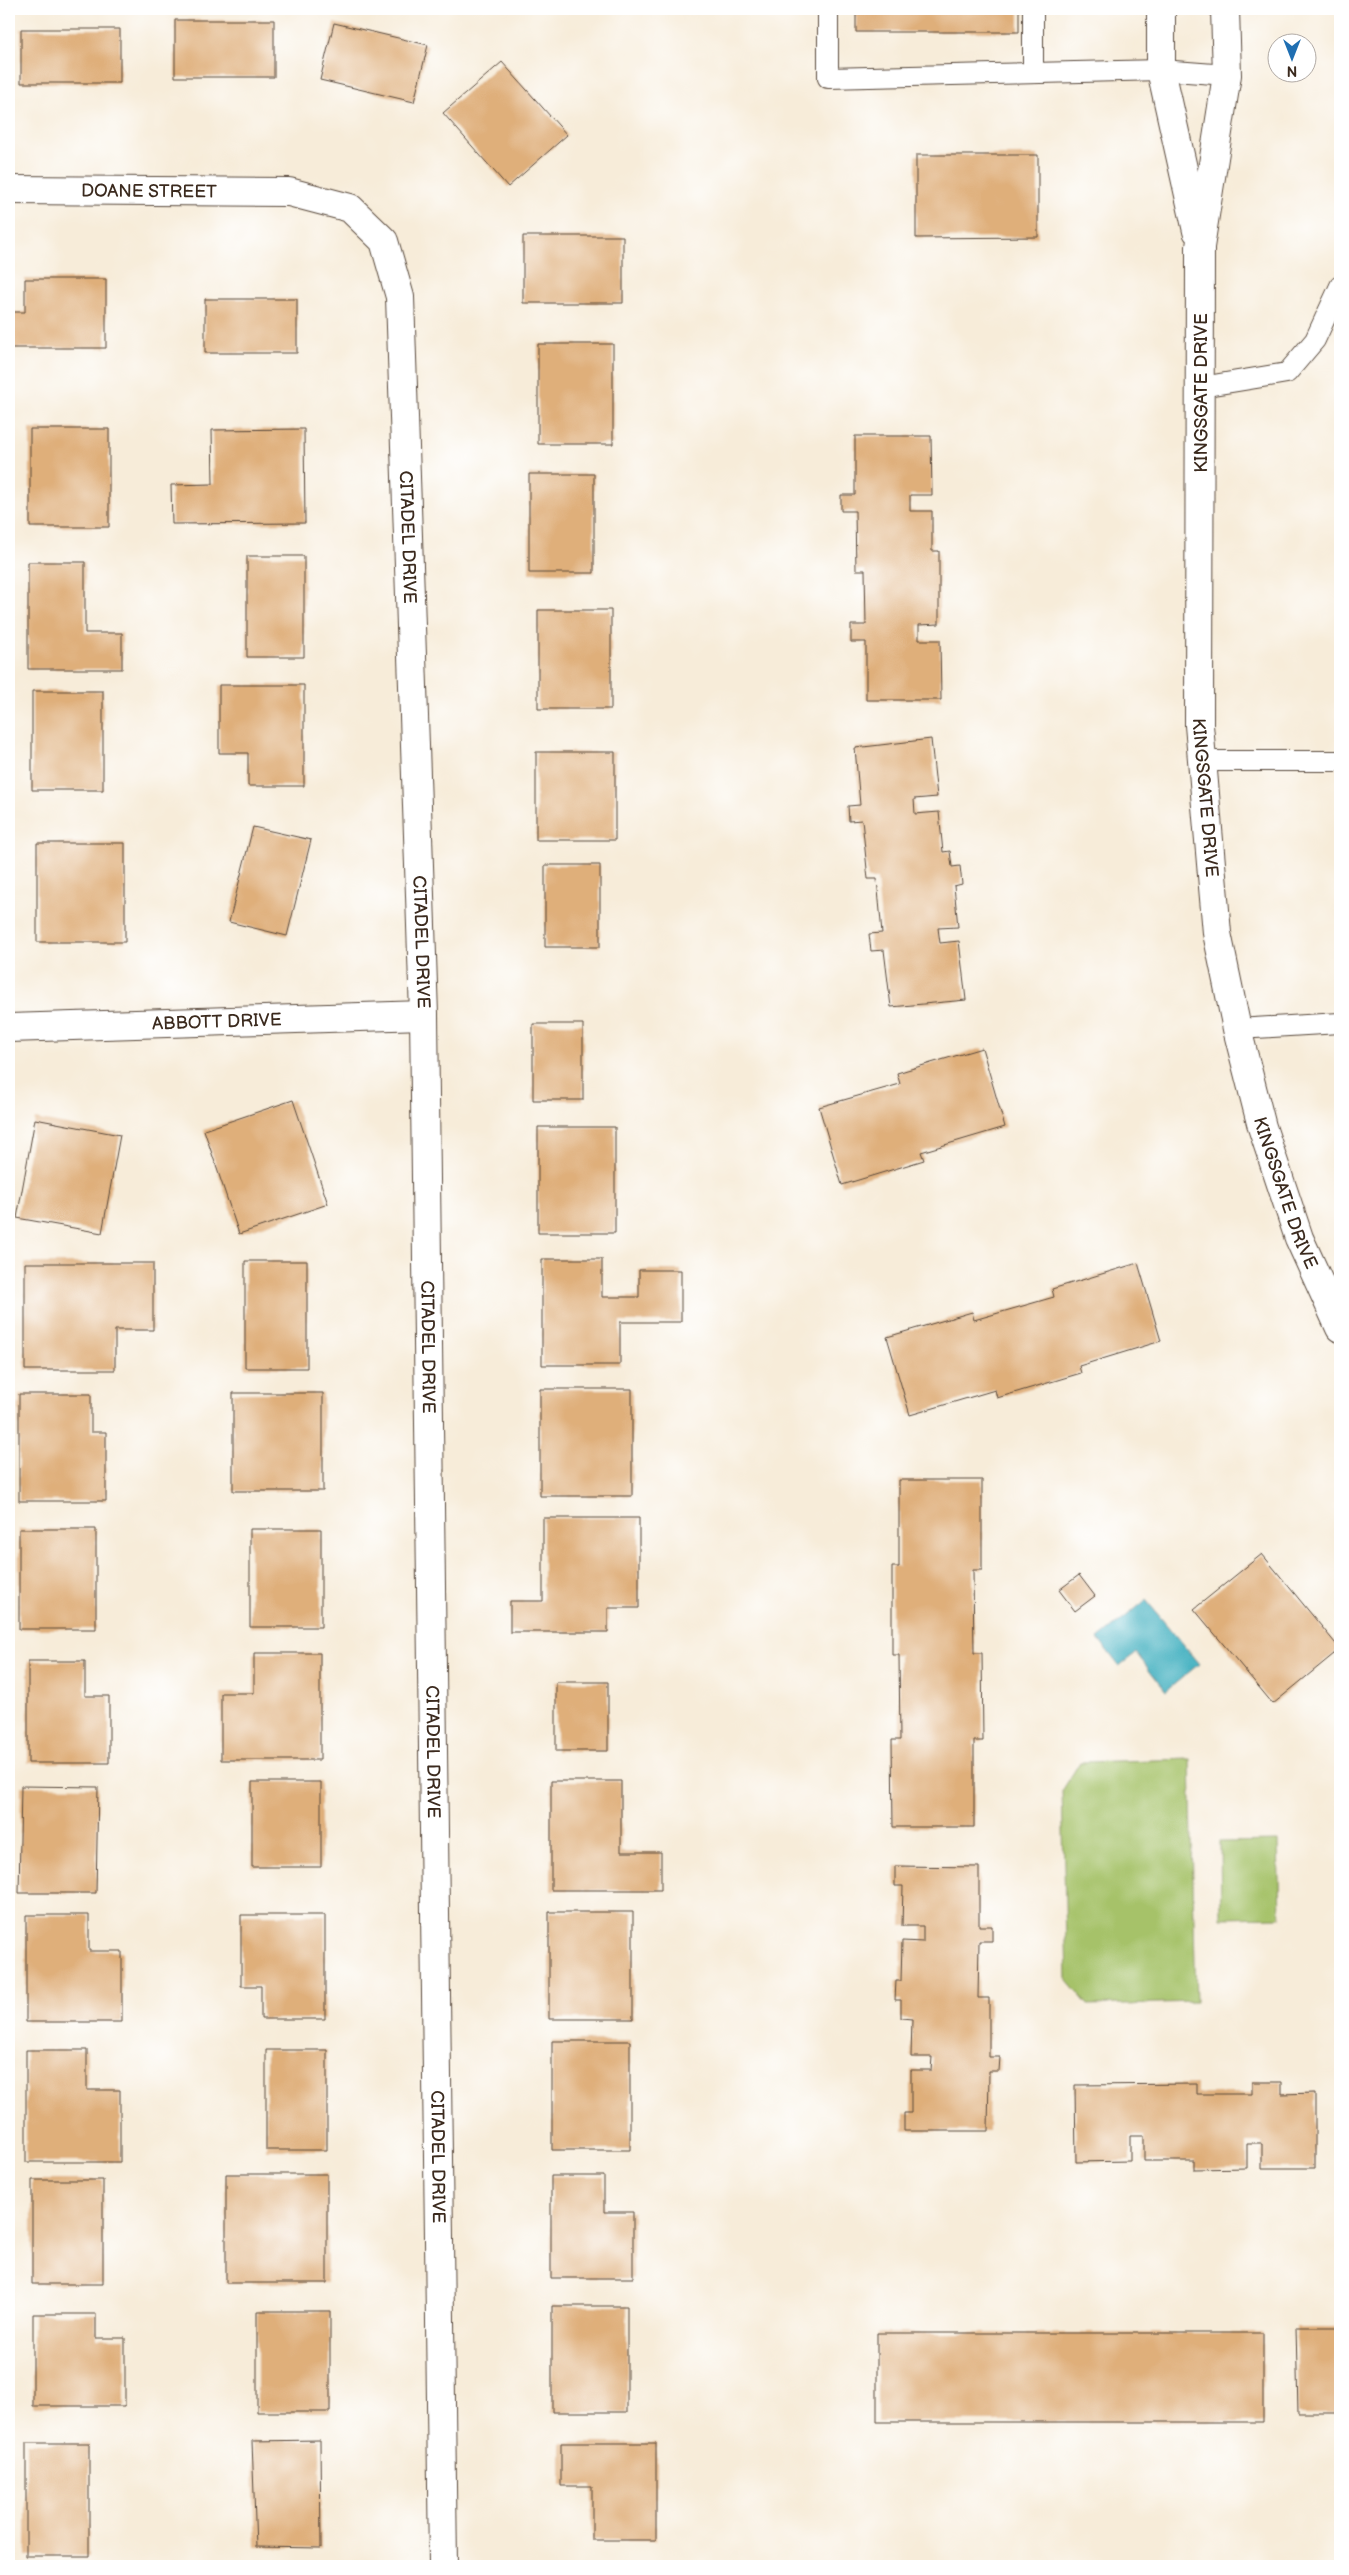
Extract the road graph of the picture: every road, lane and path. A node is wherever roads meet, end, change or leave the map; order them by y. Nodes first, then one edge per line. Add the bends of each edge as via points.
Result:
1 (828, 9) edge
2 (1034, 9) edge
3 (1161, 9) edge
4 (1225, 9) edge
5 (1161, 70) junction
6 (1033, 72) junction
7 (1227, 75) junction
8 (9, 190) edge
9 (289, 192) joint
10 (1200, 247) junction
11 (1340, 286) edge
12 (1201, 387) junction
13 (1201, 761) junction
14 (1340, 761) edge
15 (424, 1015) junction
16 (1340, 1023) edge
17 (9, 1028) edge
18 (1237, 1029) junction
19 (1340, 1328) edge
20 (443, 2566) edge

1 - 6 lane via 828,78
2 - 6 lane
3 - 5 street, KINGSGATE DRIVE
4 - 7 street, KINGSGATE DRIVE
5 - 6 lane
5 - 7 lane
5 - 10 street, KINGSGATE DRIVE
7 - 10 street, KINGSGATE DRIVE
8 - 9 street, DOANE STREET
9 - 15 street, CITADEL DRIVE via 350,208 384,241 400,296
10 - 12 street, KINGSGATE DRIVE
11 - 12 lane via 1315,340 1287,373
12 - 13 street, KINGSGATE DRIVE
13 - 14 lane
13 - 18 street, KINGSGATE DRIVE via 1217,933
15 - 17 street, ABBOTT DRIVE
15 - 20 street, CITADEL DRIVE
16 - 18 lane
18 - 19 street, KINGSGATE DRIVE via 1262,1127 1299,1238

